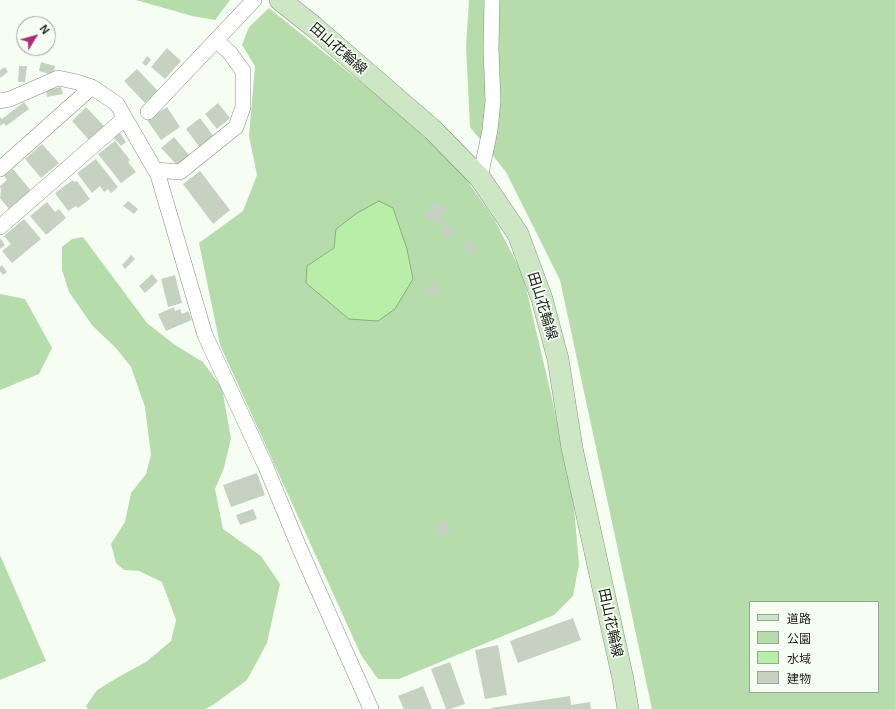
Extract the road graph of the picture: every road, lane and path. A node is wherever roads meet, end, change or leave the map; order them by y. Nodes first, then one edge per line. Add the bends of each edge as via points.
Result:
1 (254, 0) edge
2 (280, 0) edge
3 (492, 0) edge
4 (216, 40) junction
5 (92, 87) junction
6 (3, 103) edge
7 (148, 112) dead end
8 (125, 118) junction
9 (0, 169) edge
10 (156, 170) junction
11 (480, 178) junction
12 (0, 228) edge
13 (371, 709) edge
14 (628, 709) edge

1 - 4 street
2 - 11 main road, 田山花輪線 via 433,130
3 - 11 street via 493,101
4 - 7 street
4 - 10 street via 230,53 243,71 242,107 236,127 180,172
5 - 6 street via 58,78
5 - 8 street via 117,104
5 - 9 street
8 - 10 street
8 - 12 street
10 - 13 street via 205,335 266,467
11 - 14 main road, 田山花輪線 via 518,234 542,299 558,360 572,448

